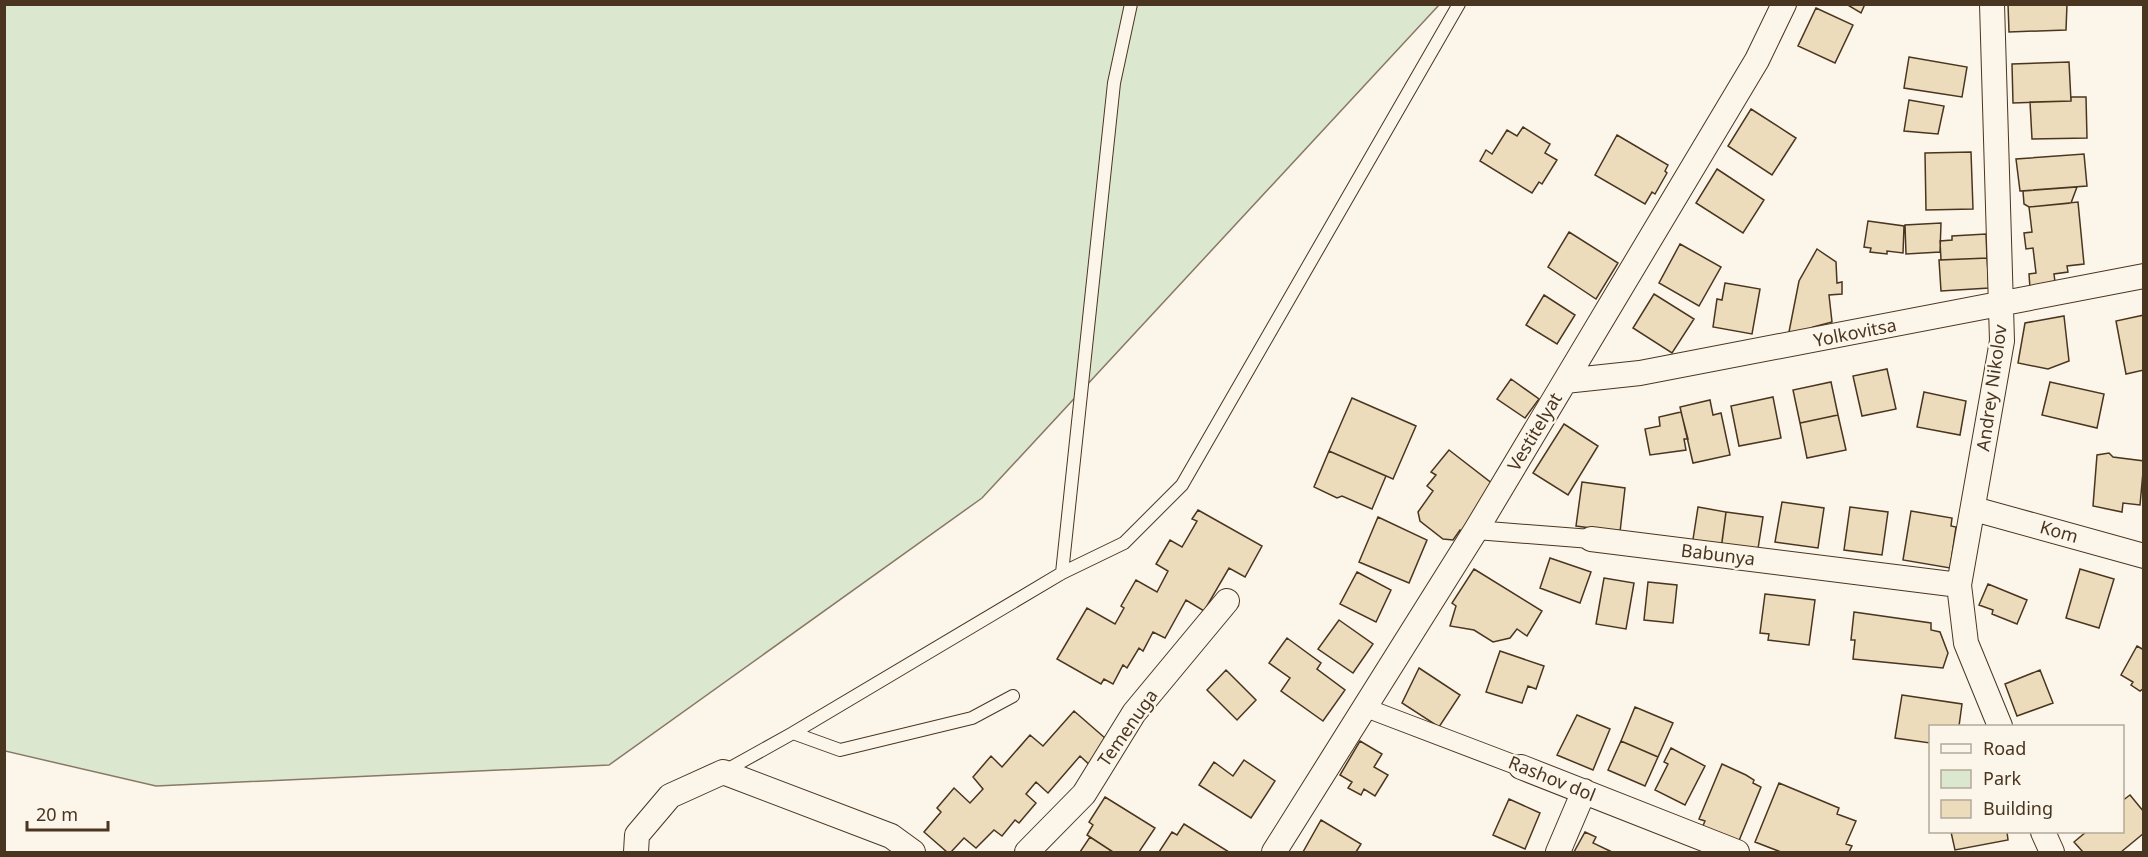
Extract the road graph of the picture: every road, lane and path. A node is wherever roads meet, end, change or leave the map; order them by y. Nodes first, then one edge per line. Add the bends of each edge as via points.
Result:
1 (1131, 4) edge
2 (1459, 4) edge
3 (1784, 4) edge
4 (1992, 4) edge
5 (2144, 276) edge
6 (2002, 305) junction
7 (1565, 381) junction
8 (1974, 509) junction
9 (1476, 530) junction
10 (1591, 539) joint
11 (2144, 556) edge
12 (1062, 573) junction
13 (1959, 585) junction
14 (1227, 601) dead end
15 (1013, 696) dead end
16 (1366, 708) junction
17 (2000, 725) edge
18 (793, 733) junction
19 (1521, 766) joint
20 (723, 772) junction
21 (1584, 791) junction
22 (2044, 833) edge
23 (636, 852) edge
24 (913, 852) edge
25 (1028, 852) edge
26 (1274, 852) edge
27 (1558, 852) edge
28 (1737, 852) edge
29 (2052, 852) edge

1 - 12 lane via 1114,83
2 - 12 lane via 1182,485 1124,543
3 - 7 street, Vestitelyat via 1757,60
4 - 6 street, Andrey Nikolov
5 - 6 street, Yolkovitsa
6 - 7 street, Yolkovitsa via 1640,374
6 - 8 street, Andrey Nikolov via 2002,341
7 - 9 street, Vestitelyat
8 - 11 street, Kom
8 - 13 street, Andrey Nikolov
9 - 10 street, Babunya
9 - 16 street, Vestitelyat
10 - 13 street, Babunya
12 - 18 lane
13 - 17 street, Andrey Nikolov via 1966,643
14 - 25 street, Temenuga via 1134,713 1084,794
15 - 18 lane via 972,718 840,750
16 - 19 street, Rashov dol
16 - 26 street, Vestitelyat
18 - 20 lane
19 - 21 street, Rashov dol
20 - 23 street via 670,796 637,835
20 - 24 street via 891,837
21 - 27 street
21 - 28 street, Rashov dol
22 - 29 street

